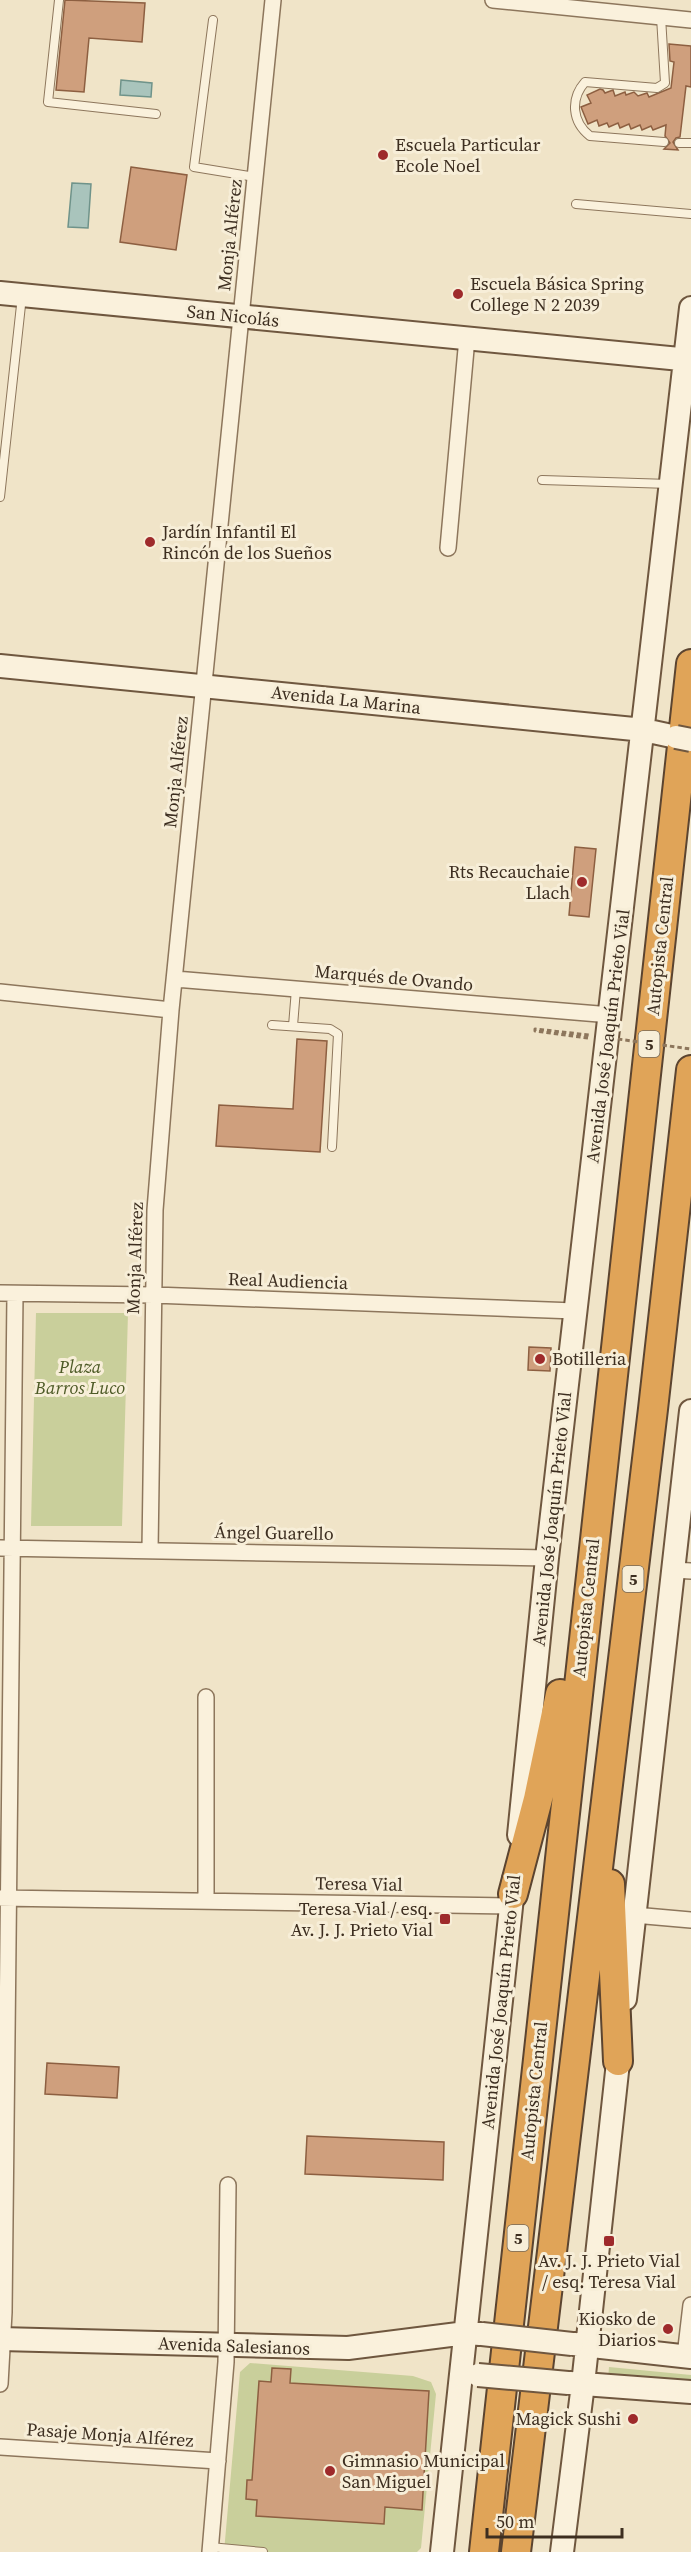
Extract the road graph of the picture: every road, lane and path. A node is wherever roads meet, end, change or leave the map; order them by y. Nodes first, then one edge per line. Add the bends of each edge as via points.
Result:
1 (59, 0) edge
2 (273, 0) edge
3 (493, 0) edge
4 (558, 3) edge
5 (661, 17) junction
6 (213, 20) dead end
7 (691, 20) edge
8 (156, 114) dead end
9 (664, 142) dead end
10 (679, 143) dead end
11 (691, 143) edge
12 (255, 177) junction
13 (576, 204) dead end
14 (691, 214) edge
15 (11, 294) edge
16 (691, 308) edge
17 (241, 317) junction
18 (467, 338) junction
19 (688, 360) edge
20 (542, 480) dead end
21 (671, 484) junction
22 (0, 497) edge
23 (448, 548) dead end
24 (691, 664) edge
25 (0, 666) edge
26 (204, 686) junction
27 (644, 730) junction
28 (683, 738) edge
29 (175, 980) junction
30 (296, 989) junction
31 (0, 992) edge
32 (171, 1010) junction
33 (611, 1015) junction
34 (272, 1025) dead end
35 (293, 1026) junction
36 (591, 1035) dead end
37 (570, 1036) dead end
38 (603, 1037) dead end
39 (691, 1049) edge
40 (691, 1070) edge
41 (332, 1147) dead end
42 (8, 1294) edge
43 (154, 1295) junction
44 (575, 1311) junction
45 (691, 1412) edge
46 (6, 1548) edge
47 (150, 1550) junction
48 (547, 1558) junction
49 (682, 1570) edge
50 (589, 1585) junction
51 (206, 1697) dead end
52 (613, 1749) junction
53 (4, 1898) edge
54 (512, 1900) junction
55 (206, 1901) junction
56 (634, 1915) junction
57 (691, 1920) edge
58 (618, 2061) junction
59 (228, 2185) dead end
60 (691, 2305) edge
61 (474, 2334) junction
62 (2, 2339) edge
63 (580, 2344) junction
64 (226, 2345) junction
65 (688, 2356) edge
66 (470, 2374) junction
67 (0, 2384) edge
68 (575, 2384) junction
69 (691, 2392) edge
70 (0, 2448) edge
71 (218, 2462) junction
72 (210, 2549) edge
73 (263, 2552) edge
74 (442, 2552) edge
75 (484, 2552) edge
76 (516, 2552) edge
77 (562, 2552) edge

1 - 8 lane via 48,102
2 - 12 street, Monja Alférez
3 - 4 street
4 - 5 street
5 - 7 street
5 - 9 lane via 665,83 657,87 585,82 577,91 574,117 590,136
6 - 12 lane via 194,167
10 - 11 lane
12 - 17 street, Monja Alférez
13 - 14 lane
15 - 17 main road, San Nicolás
15 - 22 lane
16 - 19 main road, Avenida José Joaquín Prieto Vial
17 - 18 main road, San Nicolás
17 - 26 street, Monja Alférez
18 - 19 main road, San Nicolás
18 - 23 street
19 - 21 main road, Avenida José Joaquín Prieto Vial
20 - 21 lane
21 - 27 main road, Avenida José Joaquín Prieto Vial
24 - 50 highway, Autopista Central / 5
25 - 26 main road, Avenida La Marina
26 - 27 main road, Avenida La Marina
26 - 29 street, Monja Alférez
27 - 28 main road, Avenida La Marina
27 - 33 main road, Avenida José Joaquín Prieto Vial
29 - 30 street, Marqués de Ovando
29 - 32 street, Monja Alférez
30 - 33 street, Marqués de Ovando
30 - 35 lane
31 - 32 street
32 - 43 street, Monja Alférez via 155,1210
33 - 44 main road, Avenida José Joaquín Prieto Vial
34 - 35 lane
35 - 41 lane via 330,1029 338,1034
36 - 37 path via 535,1029
38 - 39 path, bridge
40 - 52 highway, Autopista Central / 5
42 - 43 street, Real Audiencia
42 - 46 street
43 - 44 street, Real Audiencia
43 - 47 street, Monja Alférez
44 - 48 main road, Avenida José Joaquín Prieto Vial
45 - 49 main road
46 - 47 street, Ángel Guarello
46 - 53 street
47 - 48 street, Ángel Guarello
48 - 54 main road, Avenida José Joaquín Prieto Vial
49 - 56 main road
50 - 54 highway
50 - 75 highway, Autopista Central / 5
51 - 55 street
52 - 58 highway via 610,1881
52 - 76 highway, Autopista Central / 5
53 - 55 street, Teresa Vial
53 - 62 street
54 - 55 street, Teresa Vial
54 - 61 main road, Avenida José Joaquín Prieto Vial
56 - 57 street
56 - 58 main road
58 - 63 main road
59 - 64 street
60 - 65 street
61 - 63 main road, Avenida Salesianos, bridge
61 - 64 main road, Avenida Salesianos via 348,2348
61 - 66 main road, Avenida José Joaquín Prieto Vial
62 - 64 main road, Avenida Salesianos
62 - 67 street
63 - 65 main road, Avenida Salesianos
63 - 68 main road
64 - 71 street
66 - 68 main road, bridge
66 - 74 main road, Avenida José Joaquín Prieto Vial
68 - 69 main road
68 - 77 main road
70 - 71 street, Pasaje Monja Alférez
71 - 72 street
72 - 73 lane

